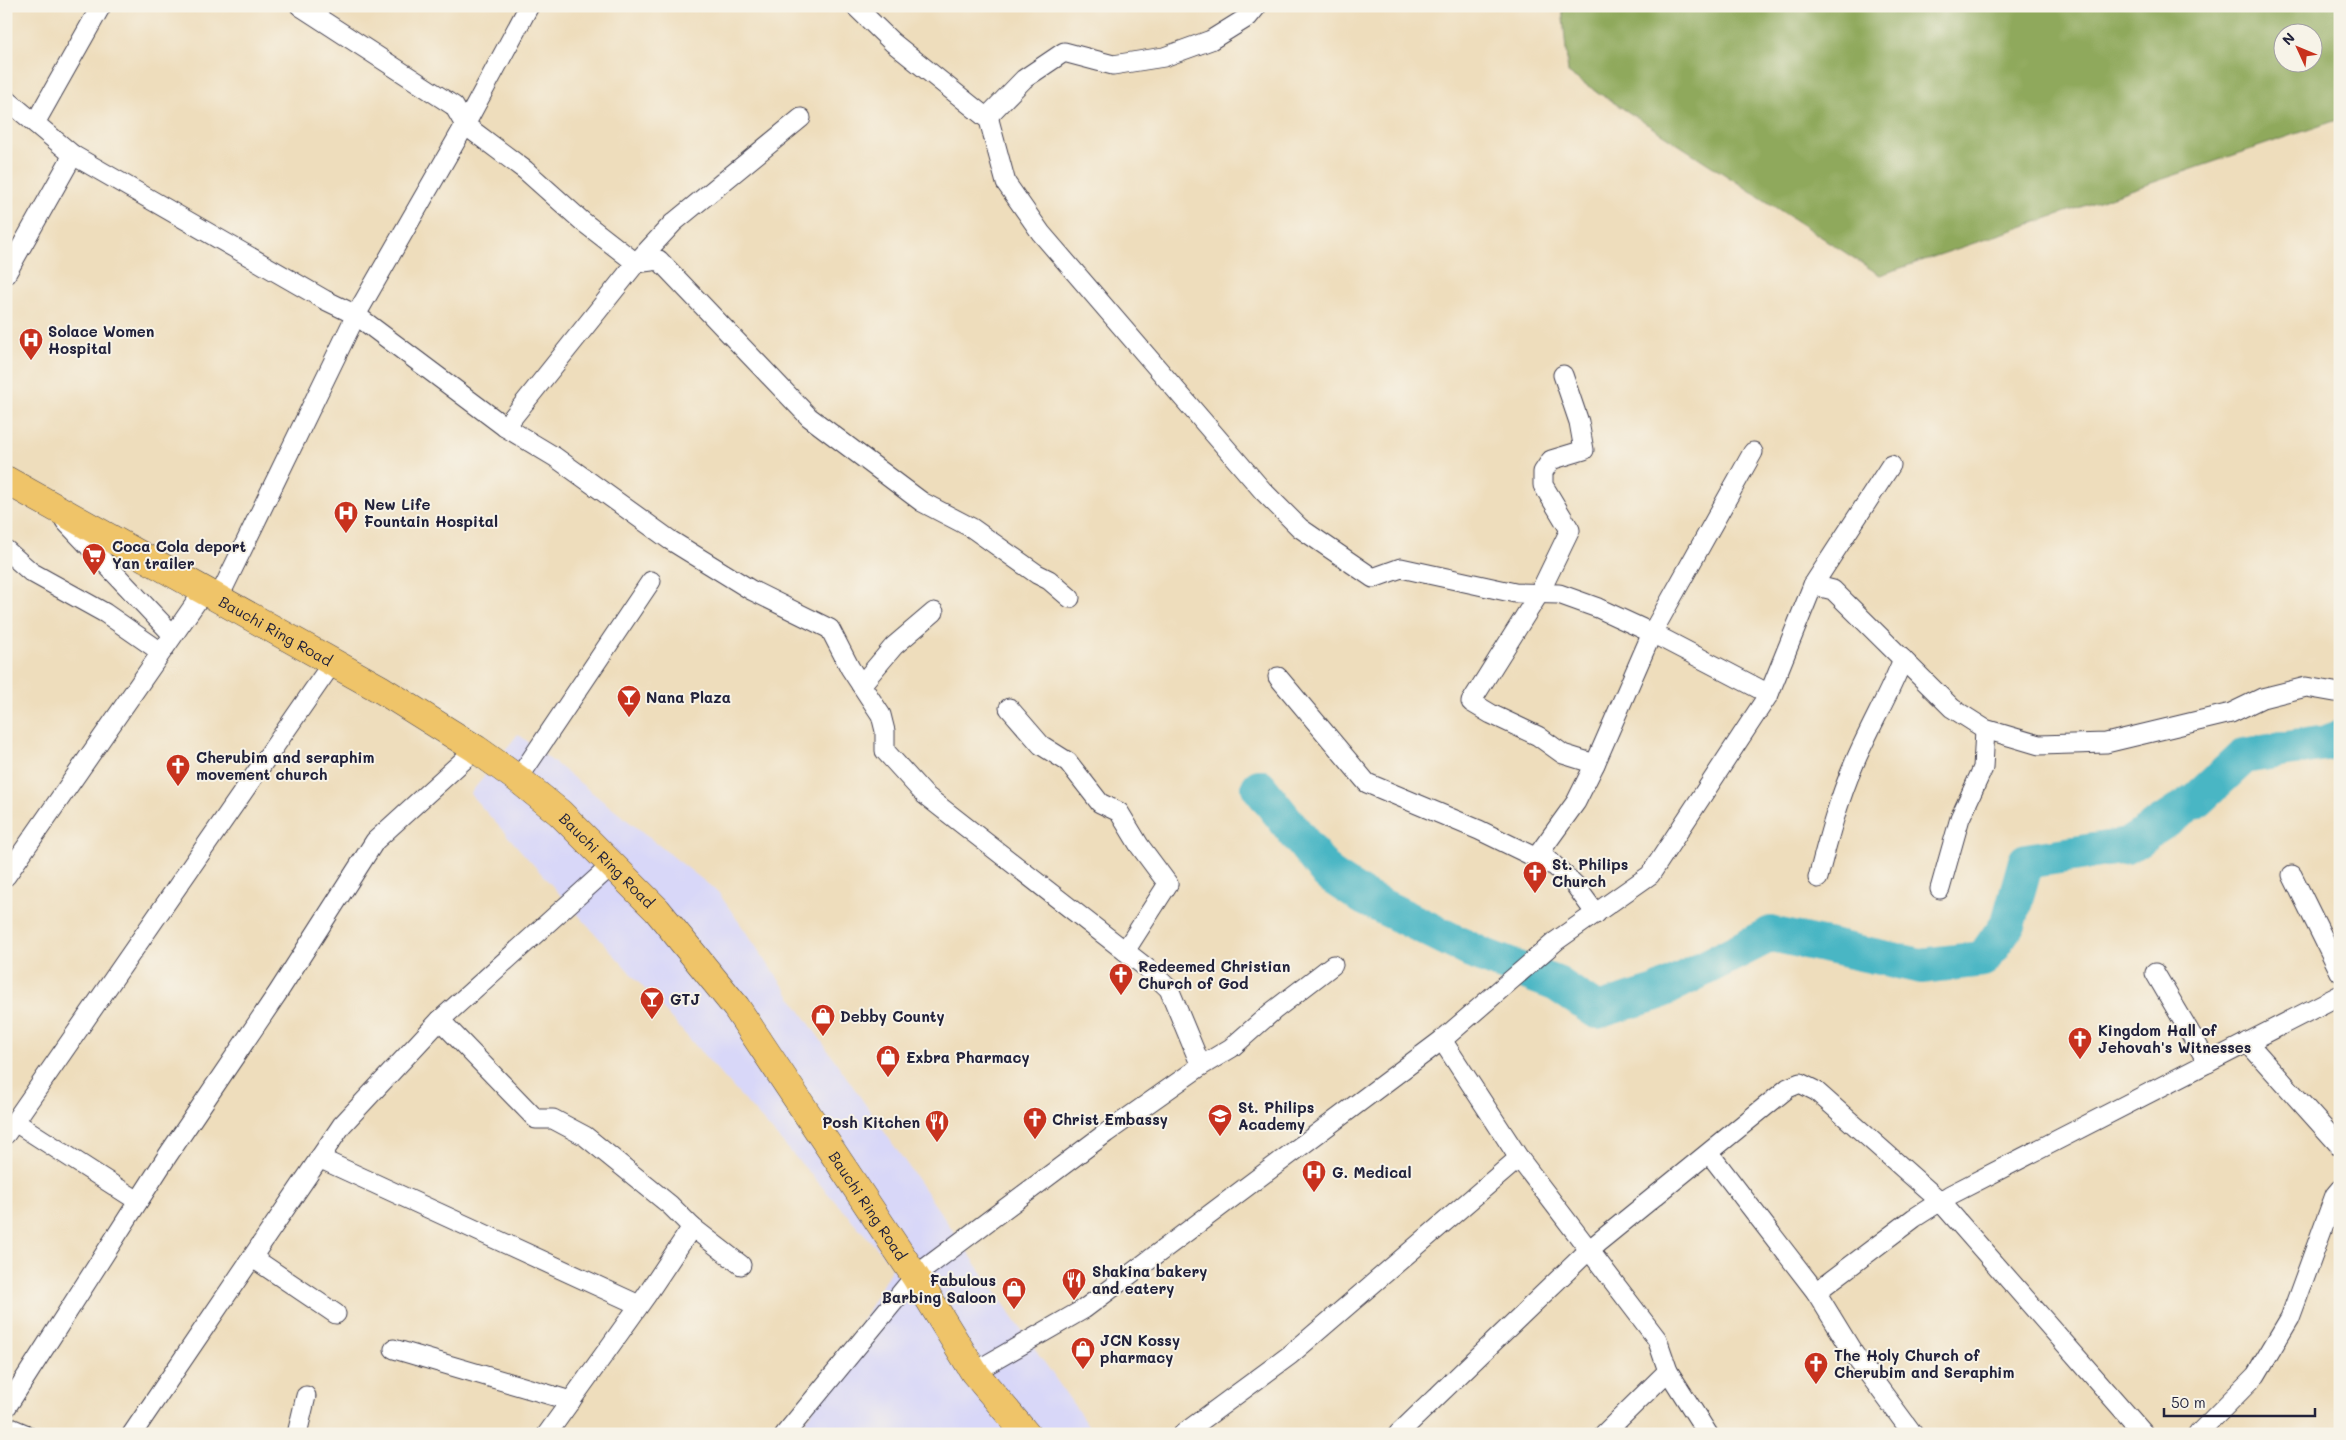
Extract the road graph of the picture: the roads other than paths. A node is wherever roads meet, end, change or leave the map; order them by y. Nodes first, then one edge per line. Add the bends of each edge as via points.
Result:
1 (101, 6) edge
2 (300, 6) edge
3 (529, 6) edge
4 (855, 6) edge
5 (1257, 6) edge
6 (6, 99) edge
7 (801, 118) dead end
8 (990, 120) junction
9 (35, 123) junction
10 (465, 125) junction
11 (73, 155) junction
12 (636, 263) junction
13 (6, 274) edge
14 (356, 315) junction
15 (1563, 375) dead end
16 (505, 426) junction
17 (1753, 452) dead end
18 (1891, 465) dead end
19 (6, 480) edge
20 (51, 505) junction
21 (6, 550) edge
22 (652, 582) dead end
23 (1813, 585) junction
24 (1540, 592) junction
25 (211, 595) junction
26 (1070, 598) dead end
27 (934, 612) dead end
28 (1652, 633) junction
29 (173, 635) junction
30 (161, 652) junction
31 (1903, 660) junction
32 (333, 662) junction
33 (1278, 677) dead end
34 (861, 685) junction
35 (2340, 693) edge
36 (1769, 694) junction
37 (1009, 708) dead end
38 (1985, 729) junction
39 (476, 749) junction
40 (1596, 764) junction
41 (518, 779) junction
42 (613, 864) junction
43 (1555, 866) junction
44 (2292, 875) dead end
45 (6, 876) edge
46 (1818, 878) dead end
47 (1940, 889) dead end
48 (1596, 914) junction
49 (1125, 951) junction
50 (1333, 965) dead end
51 (2340, 972) edge
52 (2155, 973) dead end
53 (2340, 995) edge
54 (440, 1020) junction
55 (1442, 1040) junction
56 (2247, 1042) junction
57 (2208, 1063) junction
58 (1201, 1066) junction
59 (11, 1128) edge
60 (2340, 1146) edge
61 (1709, 1153) junction
62 (319, 1158) junction
63 (1519, 1158) junction
64 (2340, 1189) edge
65 (1940, 1201) junction
66 (138, 1202) junction
67 (692, 1227) junction
68 (1590, 1249) junction
69 (253, 1258) junction
70 (741, 1265) dead end
71 (915, 1276) junction
72 (1816, 1292) junction
73 (639, 1305) junction
74 (336, 1314) dead end
75 (394, 1348) dead end
76 (1668, 1371) junction
77 (974, 1372) junction
78 (306, 1396) dead end
79 (571, 1401) junction
80 (6, 1408) edge
81 (6, 1426) edge
82 (25, 1434) edge
83 (132, 1434) edge
84 (297, 1434) edge
85 (547, 1434) edge
86 (785, 1434) edge
87 (1026, 1434) edge
88 (1182, 1434) edge
89 (1398, 1434) edge
90 (1604, 1434) edge
91 (1708, 1434) edge
92 (1913, 1434) edge
93 (2144, 1434) edge
94 (2198, 1434) edge

1 - 9 street
2 - 10 street via 454,106
3 - 10 street
4 - 8 street via 892,42
5 - 8 street via 1248,17 1211,40 1164,57 1113,65 1064,52 1024,79 987,117
6 - 9 street
7 - 12 street via 674,223
8 - 24 street via 1006,184 1041,233 1263,491 1300,528 1373,578 1401,568 1514,593
9 - 11 street
10 - 12 street via 525,170
10 - 14 street
11 - 13 street
11 - 14 street
12 - 16 street
12 - 26 street via 659,260 810,417 922,502 972,528
14 - 16 street
14 - 25 street
15 - 24 street via 1579,422 1584,450 1551,460 1543,472 1543,485 1570,530
16 - 34 street via 555,457 670,540 751,590 830,629
17 - 28 street
18 - 23 street
19 - 20 main road, Bauchi Ring Road
20 - 25 main road, Bauchi Ring Road
20 - 29 street
21 - 30 street via 31,572 105,612
22 - 41 street
23 - 31 street via 1833,590
23 - 36 street
24 - 28 street via 1559,594 1591,605
24 - 40 street via 1471,702 1538,736 1563,754
25 - 29 street
25 - 32 main road, Bauchi Ring Road
27 - 34 street via 894,646
28 - 36 street
28 - 40 street
29 - 30 street
30 - 45 street
31 - 38 street via 1952,708
31 - 46 street via 1854,762 1835,812
32 - 39 main road, Bauchi Ring Road
32 - 59 street
33 - 43 street via 1367,783
34 - 49 street via 881,715 885,751 925,795
35 - 38 street via 2306,687 2262,698 2231,713 2106,743 2040,745
36 - 48 street via 1650,875
37 - 49 street via 1041,745 1068,762 1100,803 1119,812 1168,884
38 - 47 street via 1983,768 1960,818
39 - 41 main road, Bauchi Ring Road
39 - 66 street via 375,841 278,994
40 - 43 street via 1576,802 1540,852
41 - 42 main road, Bauchi Ring Road via 560,813
42 - 54 street
42 - 71 main road, Bauchi Ring Road via 657,910 736,1007
43 - 48 street via 1575,885
44 - 51 street
48 - 55 street via 1556,941
49 - 58 street via 1169,989
50 - 58 street via 1231,1048
52 - 57 street
53 - 56 street
54 - 62 street via 342,1125
54 - 67 street via 536,1119 553,1119 585,1136 670,1205
55 - 63 street
55 - 77 street via 1084,1309
56 - 57 street
56 - 60 street
57 - 65 street
58 - 71 street
59 - 66 street
61 - 65 street via 1788,1088 1800,1083 1816,1091
61 - 68 street
61 - 72 street
62 - 69 street
62 - 73 street
63 - 68 street
63 - 88 street via 1290,1355
64 - 94 street via 2290,1318 2256,1375
65 - 72 street
65 - 93 street
66 - 80 street
67 - 70 street
67 - 73 street
68 - 76 street via 1657,1340
68 - 89 street
69 - 74 street
69 - 83 street
71 - 77 main road, Bauchi Ring Road
71 - 86 street
72 - 92 street via 1854,1354
73 - 79 street
75 - 79 street
76 - 90 street
76 - 91 street
77 - 87 main road, Bauchi Ring Road
78 - 84 street
79 - 85 street
81 - 82 street

